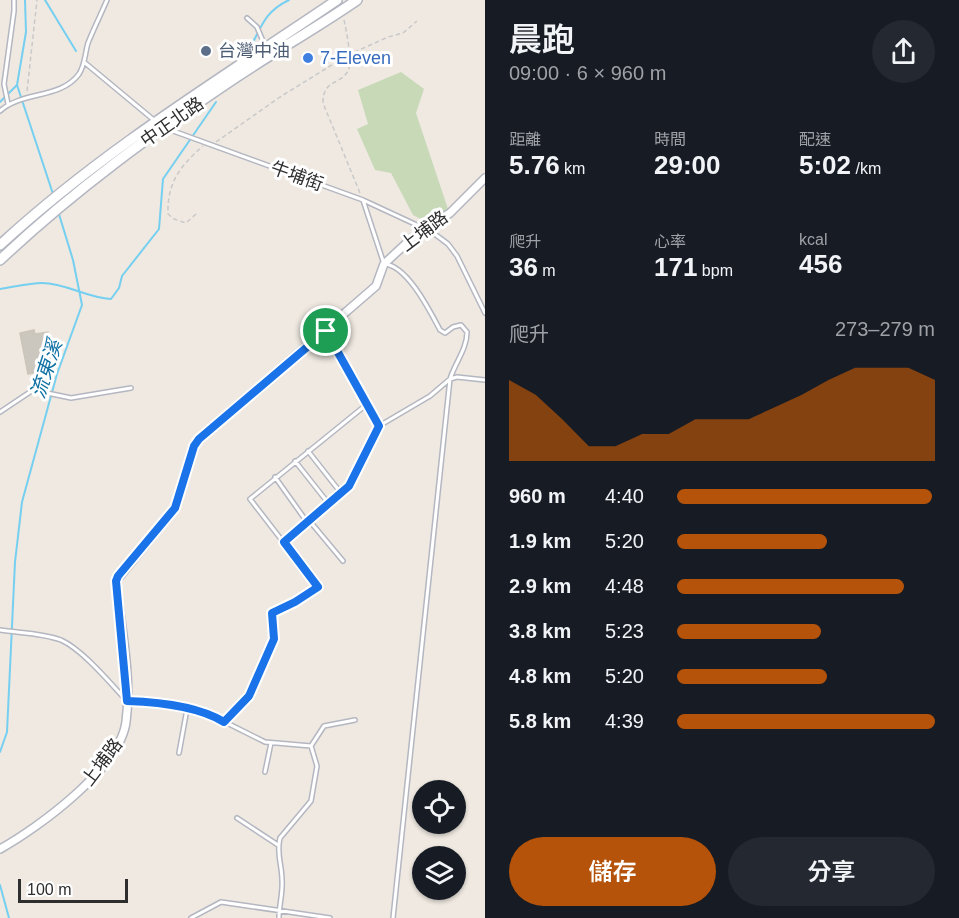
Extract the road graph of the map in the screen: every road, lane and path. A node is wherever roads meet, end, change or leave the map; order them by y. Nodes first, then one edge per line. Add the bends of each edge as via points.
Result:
1 (14, 0) edge
2 (38, 0) edge
3 (107, 0) edge
4 (357, 0) edge
5 (340, 3) edge
6 (247, 18) dead end
7 (417, 21) dead end
8 (266, 48) junction
9 (348, 55) junction
10 (84, 63) junction
11 (27, 96) junction
12 (8, 104) junction
13 (0, 111) edge
14 (154, 120) junction
15 (163, 128) junction
16 (206, 144) junction
17 (214, 147) junction
18 (485, 178) edge
19 (363, 200) junction
20 (196, 214) dead end
21 (427, 229) junction
22 (0, 245) edge
23 (0, 260) edge
24 (384, 264) junction
25 (485, 313) edge
26 (326, 331) junction
27 (450, 379) junction
28 (485, 380) edge
29 (131, 388) dead end
30 (366, 405) junction
31 (0, 412) edge
32 (379, 426) junction
33 (308, 451) junction
34 (295, 461) junction
35 (275, 477) junction
36 (341, 493) junction
37 (329, 504) junction
38 (307, 522) junction
39 (284, 542) junction
40 (343, 561) dead end
41 (0, 630) edge
42 (127, 701) junction
43 (187, 709) junction
44 (355, 720) dead end
45 (224, 722) junction
46 (271, 743) junction
47 (311, 746) junction
48 (179, 753) dead end
49 (265, 772) dead end
50 (237, 818) dead end
51 (278, 845) junction
52 (0, 849) edge
53 (279, 911) junction
54 (191, 918) edge
55 (279, 918) edge
56 (330, 918) edge
57 (393, 918) edge

1 - 12 lane via 4,84
2 - 11 path
3 - 10 lane
4 - 5 main road, 中正北路
5 - 8 main road, 中正北路
5 - 9 path
5 - 15 main road, 中正北路
6 - 8 lane via 257,27
7 - 9 path via 404,33
8 - 14 main road, 中正北路
9 - 17 path via 280,97
9 - 19 path via 347,73 330,84 323,103
10 - 11 lane via 68,83
10 - 14 lane, 牛埔街
11 - 12 lane
12 - 13 lane
14 - 15 lane, 牛埔街
14 - 22 main road, 中正北路 via 42,207
15 - 16 lane, 牛埔街
15 - 23 main road, 中正北路 via 69,198
16 - 17 lane, 牛埔街
16 - 20 path via 175,176 168,203 168,214 182,223
17 - 19 lane, 牛埔街
18 - 21 street, 上埔路 via 450,213
19 - 21 lane, 牛埔街
19 - 24 lane
21 - 24 street, 上埔路
21 - 25 lane, 牛埔街 via 457,256
24 - 26 street, 上埔路 via 376,286
24 - 27 lane via 398,267 440,330 445,333 461,326 467,332 467,341
26 - 30 lane
26 - 42 street, 上埔路 via 199,439 175,508 118,576
27 - 28 lane
27 - 32 lane via 430,396
27 - 57 lane
29 - 31 lane via 71,398 33,390
30 - 32 lane
30 - 33 lane
32 - 36 lane via 349,486
33 - 34 lane
33 - 36 lane
34 - 35 lane
34 - 37 lane
35 - 38 lane
35 - 39 lane via 250,499
36 - 37 lane
37 - 38 lane
38 - 39 lane
38 - 40 lane
39 - 45 lane via 318,587 272,613 274,639 270,649 249,696
41 - 42 lane via 61,640
42 - 43 lane via 158,702
42 - 52 street, 上埔路 via 123,734 89,783
43 - 45 lane
43 - 48 lane
44 - 47 lane via 324,726
45 - 46 lane
46 - 47 lane
46 - 49 lane
47 - 51 lane via 316,766 311,801
50 - 51 lane
51 - 53 lane via 283,883
53 - 54 lane via 221,902
53 - 55 lane
53 - 56 lane

